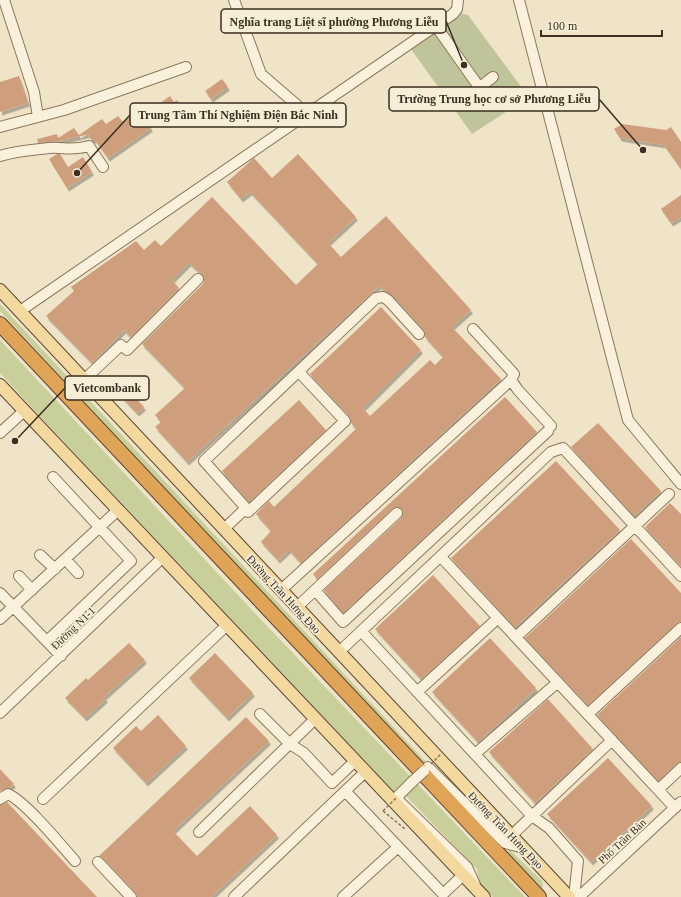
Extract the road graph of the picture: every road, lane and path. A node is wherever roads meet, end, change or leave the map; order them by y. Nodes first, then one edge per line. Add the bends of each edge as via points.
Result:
1 (234, 0) edge
2 (458, 0) edge
3 (519, 0) edge
4 (6, 1) edge
5 (436, 26) junction
6 (186, 67) dead end
7 (493, 77) dead end
8 (479, 87) junction
9 (466, 98) dead end
10 (297, 105) dead end
11 (38, 117) junction
12 (0, 127) edge
13 (0, 156) edge
14 (103, 167) dead end
15 (198, 278) dead end
16 (0, 290) edge
17 (20, 311) junction
18 (0, 324) edge
19 (473, 329) dead end
20 (419, 334) dead end
21 (299, 372) junction
22 (85, 380) junction
23 (511, 380) junction
24 (0, 385) edge
25 (24, 411) junction
26 (0, 433) edge
27 (53, 477) dead end
28 (681, 484) edge
29 (669, 494) dead end
30 (246, 508) junction
31 (118, 510) junction
32 (397, 513) dead end
33 (635, 526) junction
34 (100, 527) junction
35 (224, 530) junction
36 (40, 555) dead end
37 (441, 557) junction
38 (162, 558) junction
39 (65, 560) junction
40 (55, 569) junction
41 (78, 573) dead end
42 (19, 576) dead end
43 (681, 576) edge
44 (32, 590) junction
45 (281, 590) junction
46 (315, 590) junction
47 (0, 593) edge
48 (14, 607) junction
49 (297, 607) junction
50 (498, 618) junction
51 (0, 619) edge
52 (226, 626) junction
53 (681, 628) edge
54 (361, 631) junction
55 (516, 637) junction
56 (47, 641) junction
57 (339, 652) junction
58 (61, 656) junction
59 (558, 682) junction
60 (417, 692) junction
61 (0, 713) edge
62 (260, 714) dead end
63 (588, 714) junction
64 (314, 720) junction
65 (612, 740) junction
66 (290, 744) junction
67 (441, 754) dead end
68 (475, 754) junction
69 (354, 762) junction
70 (428, 767) junction
71 (681, 768) edge
72 (364, 773) junction
73 (659, 789) junction
74 (346, 792) junction
75 (396, 798) junction
76 (43, 799) dead end
77 (0, 800) edge
78 (678, 805) edge
79 (532, 816) junction
80 (405, 829) dead end
81 (199, 832) dead end
82 (512, 835) junction
83 (398, 846) junction
84 (525, 848) junction
85 (76, 861) dead end
86 (98, 862) dead end
87 (463, 875) junction
88 (480, 894) edge
89 (131, 897) edge
90 (234, 897) edge
91 (343, 897) edge
92 (539, 897) edge
93 (569, 897) edge
94 (574, 897) edge
95 (579, 897) edge

1 - 10 street via 261,74
2 - 5 street via 456,11
3 - 28 street via 628,420
4 - 11 street via 34,92
5 - 8 street
5 - 17 street
6 - 11 street
7 - 8 street
8 - 9 street
11 - 12 street
13 - 14 street via 17,151 50,148 71,150 89,146
15 - 22 street via 127,350 122,345
16 - 17 main road, Đường Trần Hưng Đạo
17 - 22 main road, Đường Trần Hưng Đạo
18 - 92 highway, Đường Trần Hưng Đạo
19 - 23 street via 514,374
20 - 21 street via 388,300 379,298 373,300
21 - 30 street via 204,461
21 - 30 street via 345,421 248,512
22 - 35 main road, Đường Trần Hưng Đạo
23 - 45 street
23 - 46 street via 550,428 343,622
24 - 25 main road
25 - 26 street
25 - 31 main road
27 - 34 street
29 - 33 street
30 - 35 street
31 - 34 street
31 - 38 main road
32 - 46 street
33 - 37 street via 563,448 551,452
33 - 43 street
33 - 55 street
34 - 39 street
34 - 56 street via 131,562
35 - 45 main road, Đường Trần Hưng Đạo
36 - 40 street
37 - 50 street
37 - 54 street
38 - 52 main road
38 - 58 street, Đường N1-1
39 - 40 street
39 - 41 street
40 - 44 street
42 - 44 street
44 - 48 street
45 - 49 main road, Đường Trần Hưng Đạo
46 - 49 street
47 - 48 street
48 - 51 street
48 - 56 street
49 - 57 main road, Đường Trần Hưng Đạo
50 - 55 street
50 - 60 street
52 - 64 main road
52 - 76 street
53 - 63 street
54 - 57 street
54 - 60 street
55 - 59 street
56 - 58 street
57 - 82 main road, Đường Trần Hưng Đạo
58 - 61 street, Đường N1-1
59 - 63 street
59 - 68 street
60 - 68 street
62 - 66 street
63 - 65 street
64 - 66 street
64 - 69 main road
65 - 73 street
65 - 79 street
66 - 69 street via 304,753 332,783
66 - 81 street
67 - 70 path, bridge
68 - 79 street
69 - 72 main road
70 - 75 street, bridge
70 - 84 street via 505,843
71 - 73 street
72 - 74 street
72 - 87 main road
73 - 78 street
74 - 83 street
74 - 90 street
75 - 80 path, bridge via 382,811
75 - 88 street via 467,867
77 - 85 street via 8,794 12,796
78 - 95 street, Phố Trần Bàn
79 - 82 street
79 - 94 street via 549,828 578,861
82 - 84 main road, Đường Trần Hưng Đạo
83 - 87 street via 443,894
83 - 91 street
84 - 93 main road, Đường Trần Hưng Đạo
86 - 89 street
87 - 88 main road

